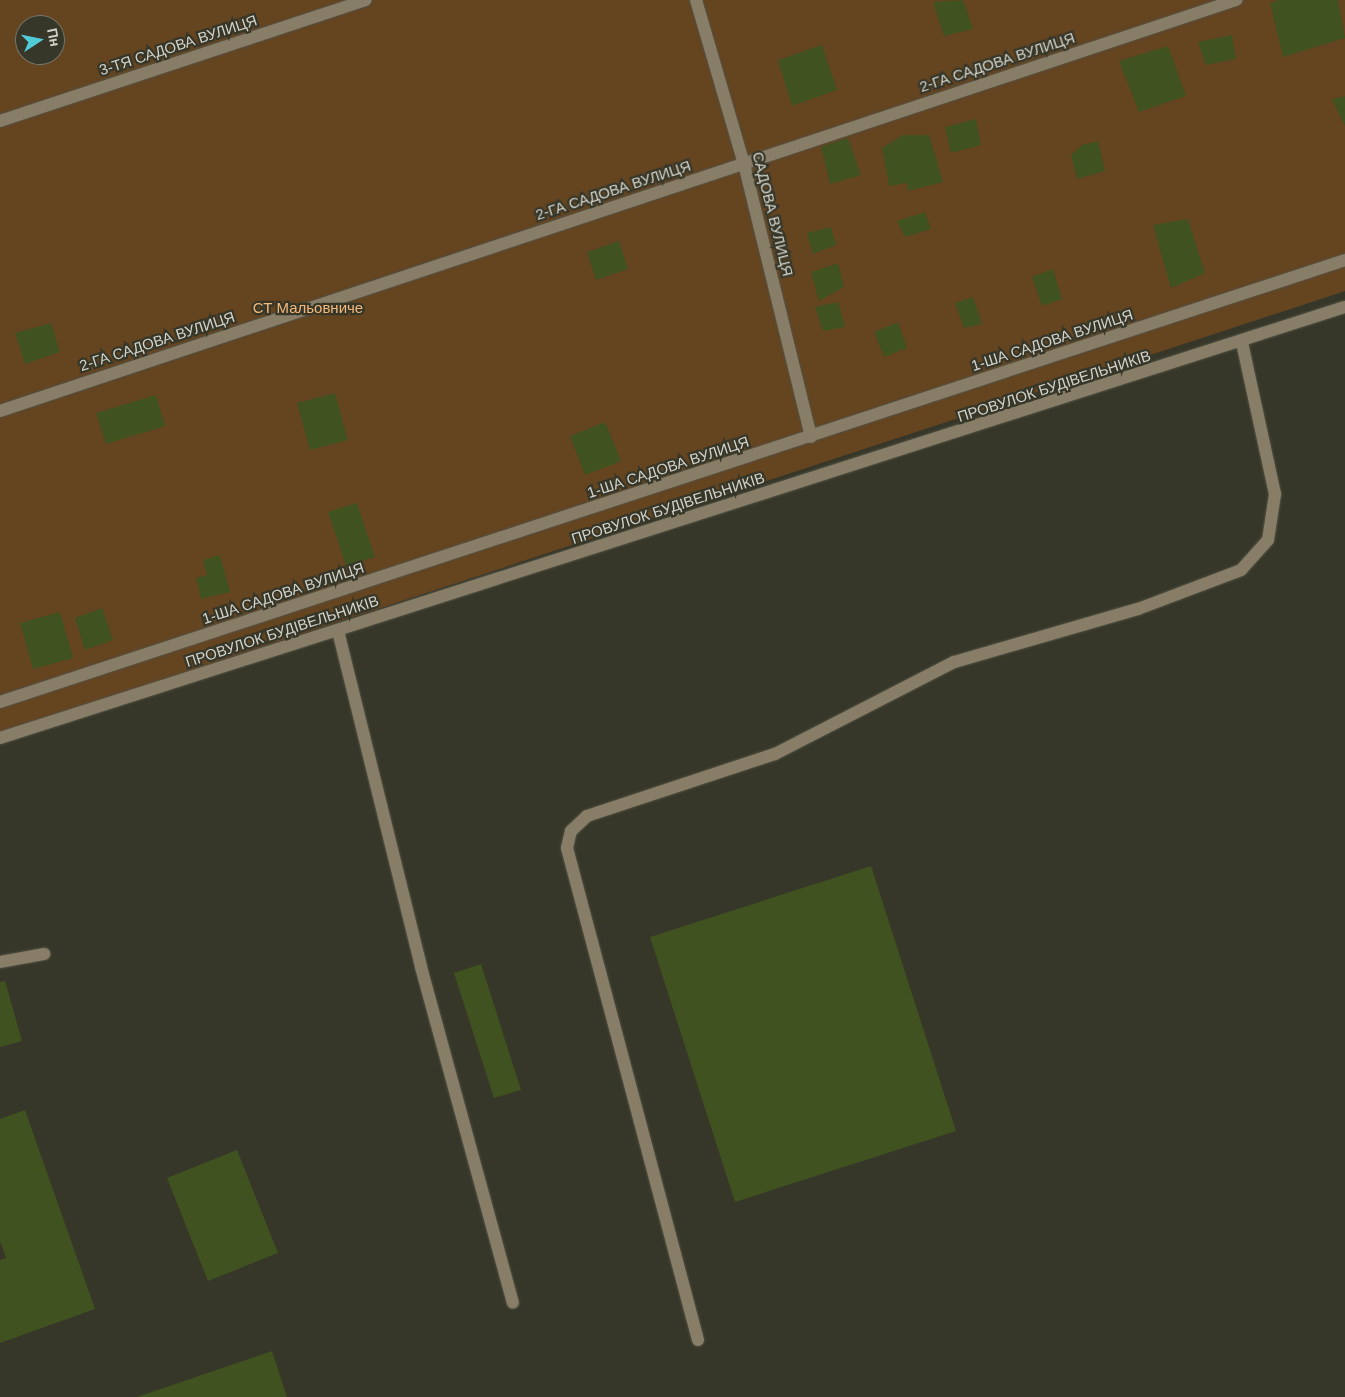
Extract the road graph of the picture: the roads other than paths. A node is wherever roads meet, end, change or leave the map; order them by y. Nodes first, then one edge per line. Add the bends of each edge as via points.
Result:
1 (366, 0) edge
2 (696, 0) edge
3 (1236, 0) edge
4 (0, 121) edge
5 (744, 164) junction
6 (1345, 260) edge
7 (1345, 307) edge
8 (1242, 343) junction
9 (0, 410) edge
10 (811, 437) junction
11 (338, 631) junction
12 (0, 702) edge
13 (0, 738) edge
14 (44, 954) dead end
15 (0, 962) edge
16 (513, 1303) dead end
17 (698, 1340) dead end

1 - 4 street, 3-ТЯ САДОВА ВУЛИЦЯ
2 - 5 street, САДОВА ВУЛИЦЯ
3 - 5 street, 2-ГА САДОВА ВУЛИЦЯ
5 - 9 street, 2-ГА САДОВА ВУЛИЦЯ
5 - 10 street, САДОВА ВУЛИЦЯ
6 - 10 street, 1-ША САДОВА ВУЛИЦЯ
7 - 8 street, ПРОВУЛОК БУДІВЕЛЬНИКІВ
8 - 11 street, ПРОВУЛОК БУДІВЕЛЬНИКІВ
8 - 17 street via 1276,494 1268,540 1241,570 1138,609 954,662 775,754 587,816 571,830 567,848
10 - 12 street, 1-ША САДОВА ВУЛИЦЯ
11 - 13 street, ПРОВУЛОК БУДІВЕЛЬНИКІВ
11 - 16 street via 421,967
14 - 15 street

